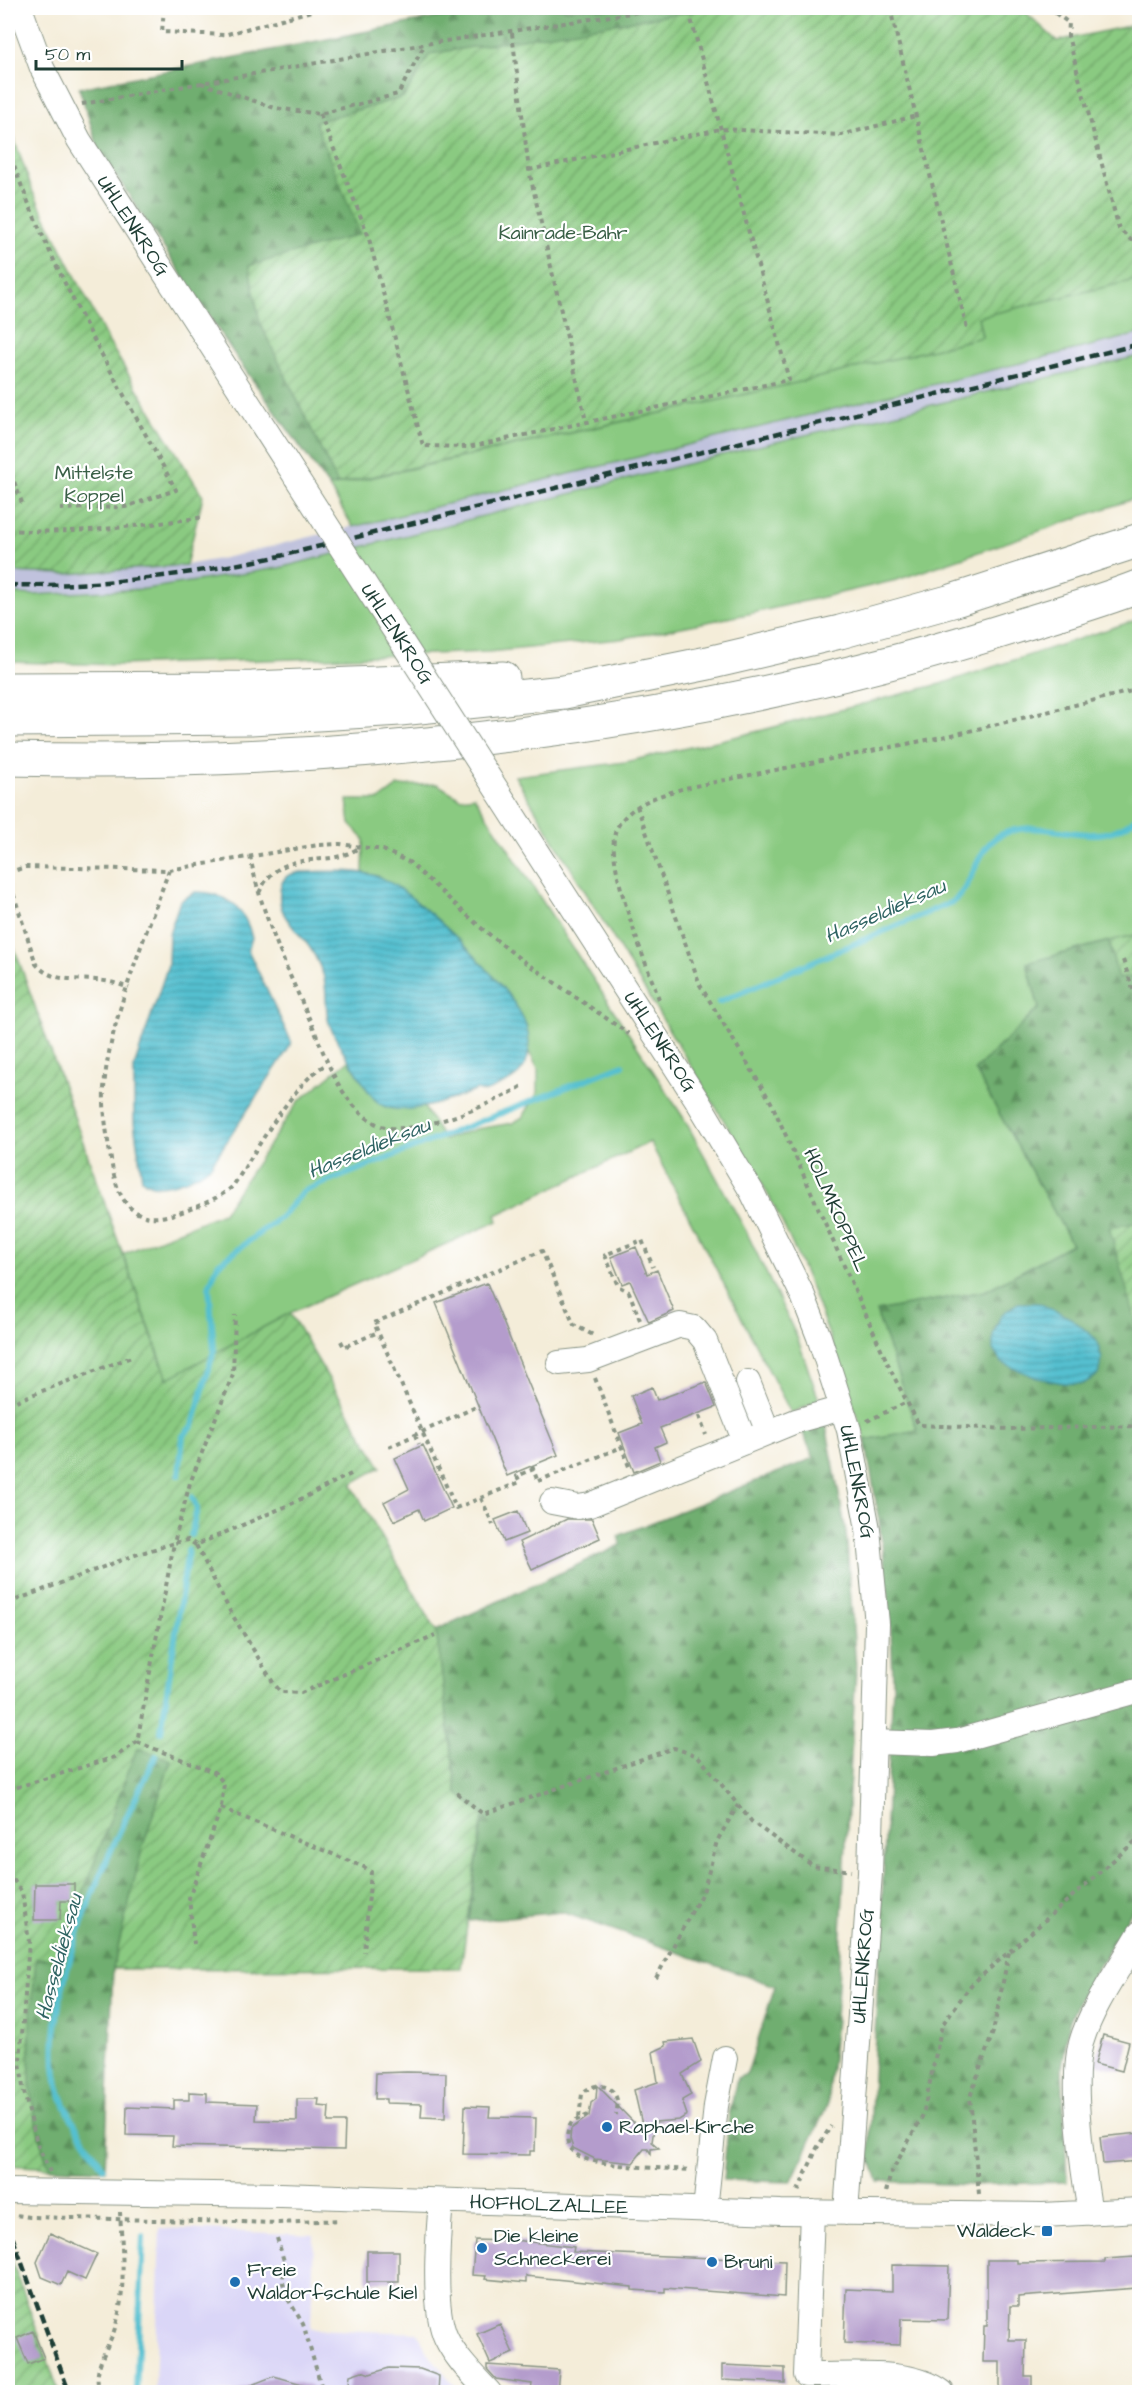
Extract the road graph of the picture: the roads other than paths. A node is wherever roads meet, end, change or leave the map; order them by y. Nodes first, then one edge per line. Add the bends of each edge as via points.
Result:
1 (20, 8) edge
2 (1140, 540) edge
3 (1140, 586) edge
4 (662, 671) junction
5 (8, 689) edge
6 (8, 720) edge
7 (8, 759) edge
8 (560, 1362) dead end
9 (748, 1382) dead end
10 (842, 1408) junction
11 (768, 1432) junction
12 (745, 1442) junction
13 (552, 1502) dead end
14 (1140, 1690) edge
15 (874, 1742) junction
16 (1140, 1933) edge
17 (725, 2058) dead end
18 (8, 2191) edge
19 (441, 2201) junction
20 (705, 2210) junction
21 (1140, 2210) edge
22 (805, 2212) junction
23 (846, 2212) junction
24 (1090, 2213) junction
25 (489, 2392) edge
26 (942, 2392) edge

1 - 10 street, UHLENKROG, bridge via 61,108 105,183 520,826 643,1034 720,1138 779,1243 819,1337
2 - 4 highway via 962,598 851,629
3 - 7 highway via 970,641 852,673 722,701 546,729 378,747 252,755
4 - 5 highway via 252,688
4 - 6 highway via 564,692 400,709 251,718
8 - 12 street via 595,1357 688,1325 701,1334
9 - 11 street
10 - 11 street
10 - 15 street, UHLENKROG via 868,1529 877,1624
11 - 12 street
12 - 13 street via 590,1506
14 - 15 street via 957,1741
15 - 23 street, UHLENKROG via 870,1873
16 - 24 street via 1085,2031 1078,2057 1084,2176
17 - 20 street
18 - 19 street, HOFHOLZALLEE
19 - 20 street, HOFHOLZALLEE
19 - 25 street via 439,2316 455,2354
20 - 22 street, HOFHOLZALLEE
21 - 24 street, HOFHOLZALLEE
22 - 23 street, HOFHOLZALLEE
22 - 26 street via 806,2375 907,2377
23 - 24 street, HOFHOLZALLEE

